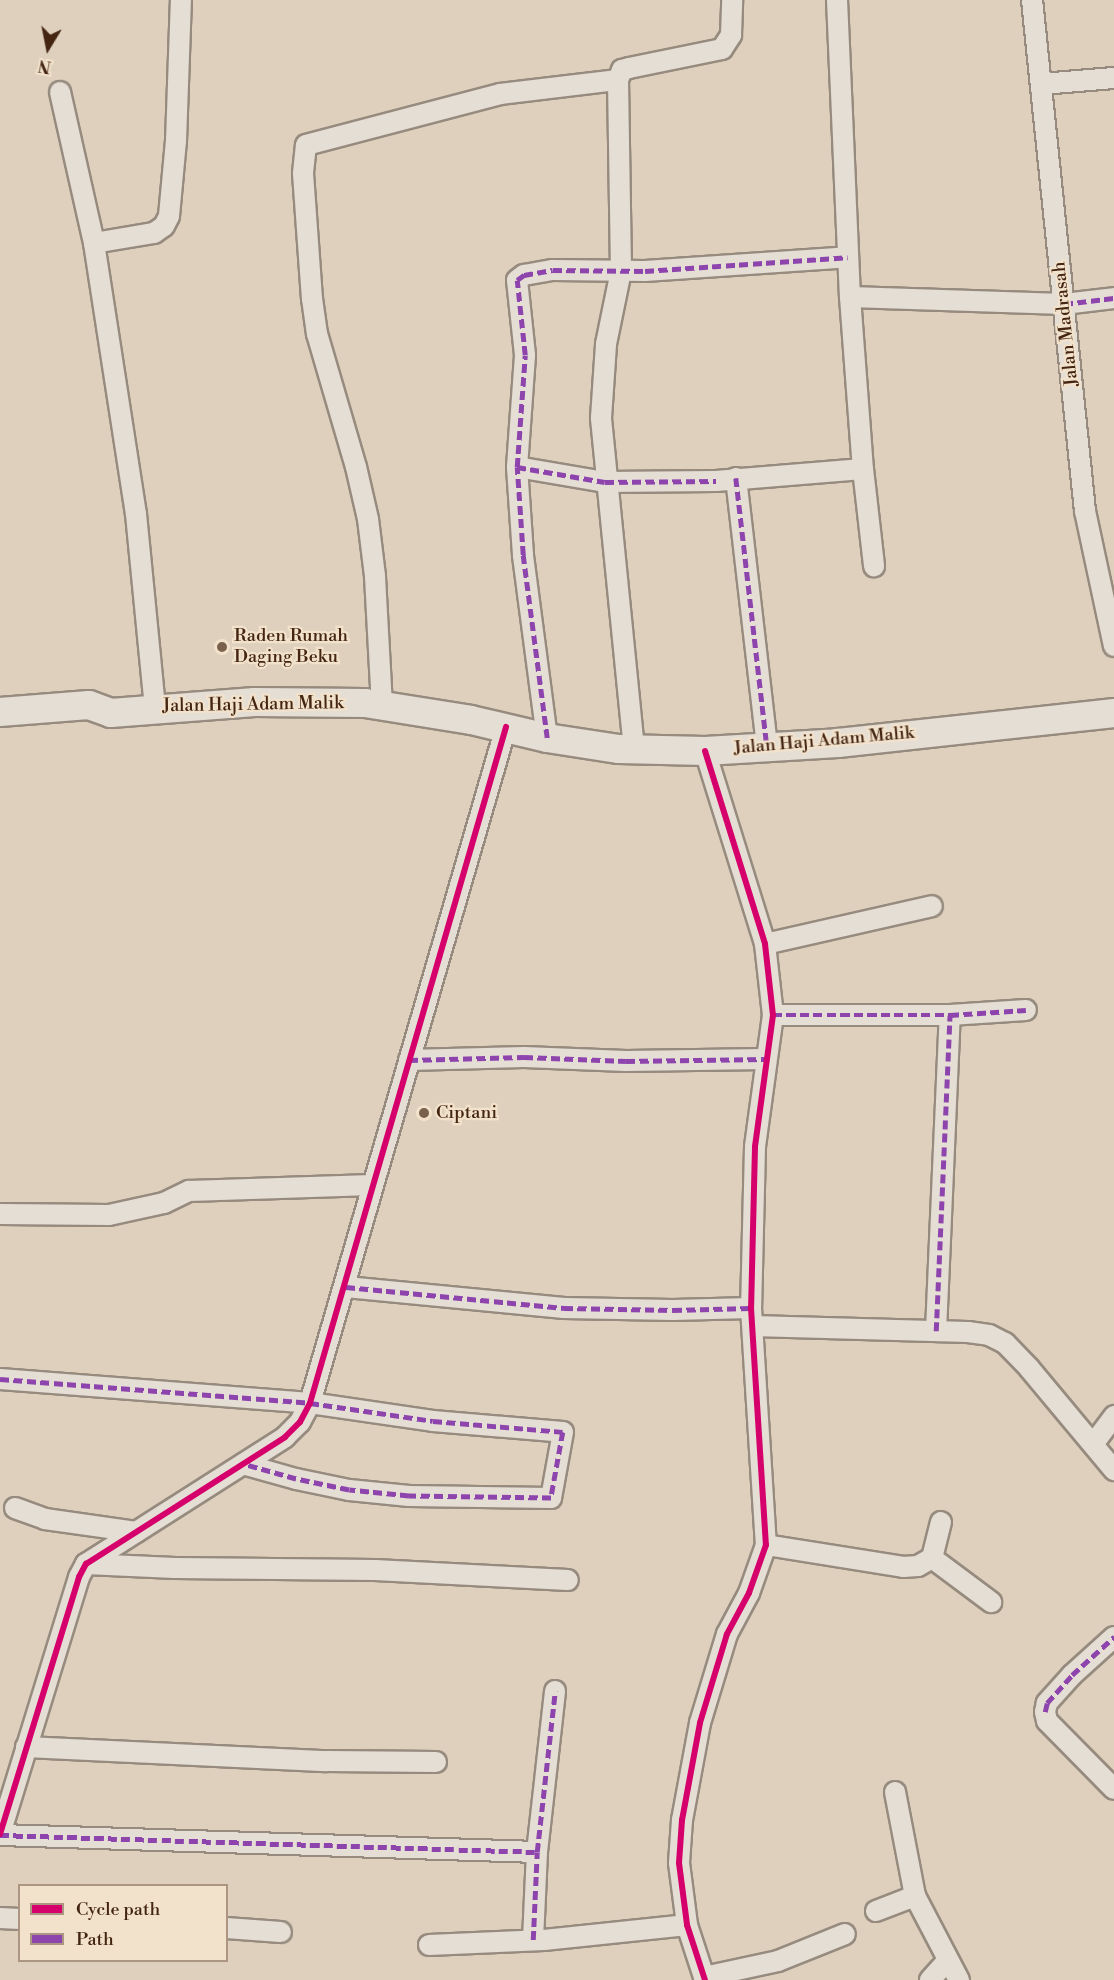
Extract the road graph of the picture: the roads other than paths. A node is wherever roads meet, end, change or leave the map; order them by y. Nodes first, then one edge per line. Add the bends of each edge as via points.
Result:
1 (181, 0) edge
2 (732, 0) edge
3 (837, 0) edge
4 (1032, 0) edge
5 (1114, 78) edge
6 (618, 80) junction
7 (1041, 84) junction
8 (60, 92) dead end
9 (94, 243) junction
10 (848, 257) junction
11 (621, 271) junction
12 (850, 297) junction
13 (1114, 297) edge
14 (1064, 304) junction
15 (517, 467) junction
16 (863, 469) junction
17 (736, 478) junction
18 (605, 482) junction
19 (874, 566) dead end
20 (1114, 646) edge
21 (382, 706) junction
22 (154, 708) junction
23 (0, 712) edge
24 (111, 712) junction
25 (1114, 713) edge
26 (506, 727) junction
27 (0, 728) edge
28 (546, 738) junction
29 (766, 747) junction
30 (634, 749) junction
31 (705, 751) junction
32 (932, 906) dead end
33 (765, 944) junction
34 (1026, 1010) dead end
35 (773, 1015) junction
36 (950, 1015) junction
37 (766, 1059) junction
38 (409, 1060) junction
39 (372, 1185) junction
40 (0, 1214) edge
41 (346, 1287) junction
42 (752, 1317) junction
43 (936, 1331) junction
44 (0, 1378) edge
45 (310, 1403) junction
46 (1114, 1416) edge
47 (1094, 1443) junction
48 (243, 1464) junction
49 (1114, 1470) edge
50 (15, 1508) dead end
51 (941, 1522) dead end
52 (136, 1532) junction
53 (766, 1545) junction
54 (932, 1558) junction
55 (86, 1564) junction
56 (568, 1580) dead end
57 (991, 1602) dead end
58 (1114, 1637) edge
59 (555, 1691) dead end
60 (26, 1747) junction
61 (436, 1761) dead end
62 (1114, 1789) edge
63 (895, 1792) dead end
64 (0, 1835) edge
65 (537, 1852) junction
66 (915, 1896) junction
67 (876, 1911) dead end
68 (0, 1918) edge
69 (18, 1919) edge
70 (687, 1925) junction
71 (228, 1928) edge
72 (281, 1932) dead end
73 (845, 1934) dead end
74 (533, 1940) junction
75 (429, 1945) dead end
76 (947, 1961) junction
77 (704, 1979) edge
78 (930, 1980) edge
79 (959, 1980) edge

1 - 9 street via 176,141 168,216 164,226 154,233
2 - 6 street via 731,35 722,49 622,70
3 - 10 street
4 - 7 street, Jalan Madrasah
5 - 7 street
6 - 11 street
6 - 21 street via 500,94 306,145 303,173 312,299 317,334 368,519
7 - 14 street, Jalan Madrasah
8 - 9 street
9 - 22 street via 136,514
10 - 11 street
10 - 12 street
11 - 15 street via 553,270 517,280 525,355
11 - 18 street via 606,344 601,418
12 - 14 street
12 - 16 street
13 - 14 street
14 - 20 street, Jalan Madrasah via 1085,511
15 - 18 street
15 - 28 street via 523,555
16 - 17 street
16 - 19 street
17 - 18 street
17 - 29 street
18 - 30 street
21 - 22 main road, Jalan Haji Adam Malik via 315,701
21 - 26 main road, Jalan Haji Adam Malik
22 - 24 main road, Jalan Haji Adam Malik
23 - 24 main road, Jalan Haji Adam Malik via 89,705
24 - 27 main road via 91,724
25 - 29 main road, Jalan Haji Adam Malik
26 - 28 main road, Jalan Haji Adam Malik
26 - 38 street
28 - 30 main road, Jalan Haji Adam Malik
29 - 31 main road, Jalan Haji Adam Malik
30 - 31 main road, Jalan Haji Adam Malik
31 - 33 street
32 - 33 street
33 - 35 street
34 - 36 street
35 - 36 street
35 - 37 street
36 - 43 street
37 - 38 street
37 - 42 street via 755,1147
38 - 39 street
39 - 40 street via 189,1191 164,1203 109,1215
39 - 41 street
41 - 42 street via 564,1308 673,1310
41 - 45 street
42 - 43 street
42 - 53 street
43 - 47 street via 989,1335 1005,1343
44 - 45 street
45 - 48 street via 300,1422 285,1437
45 - 48 street via 433,1421 563,1432 551,1498 409,1496 361,1491
46 - 47 street
47 - 49 street
48 - 52 street
50 - 52 street via 45,1519
51 - 54 street
52 - 55 street
53 - 54 street via 903,1567 918,1566
53 - 70 street via 749,1593 727,1634 700,1723 682,1820 679,1863
54 - 57 street
55 - 56 street via 375,1569
55 - 60 street
58 - 62 street via 1072,1675 1047,1703 1045,1712 1047,1721
59 - 65 street
60 - 61 street via 291,1760
60 - 64 street
63 - 66 street
64 - 65 street
65 - 74 street
66 - 67 street
66 - 76 street
68 - 69 street
70 - 74 street
70 - 77 street
71 - 72 street
73 - 77 street via 778,1961
74 - 75 street
76 - 78 street
76 - 79 street

